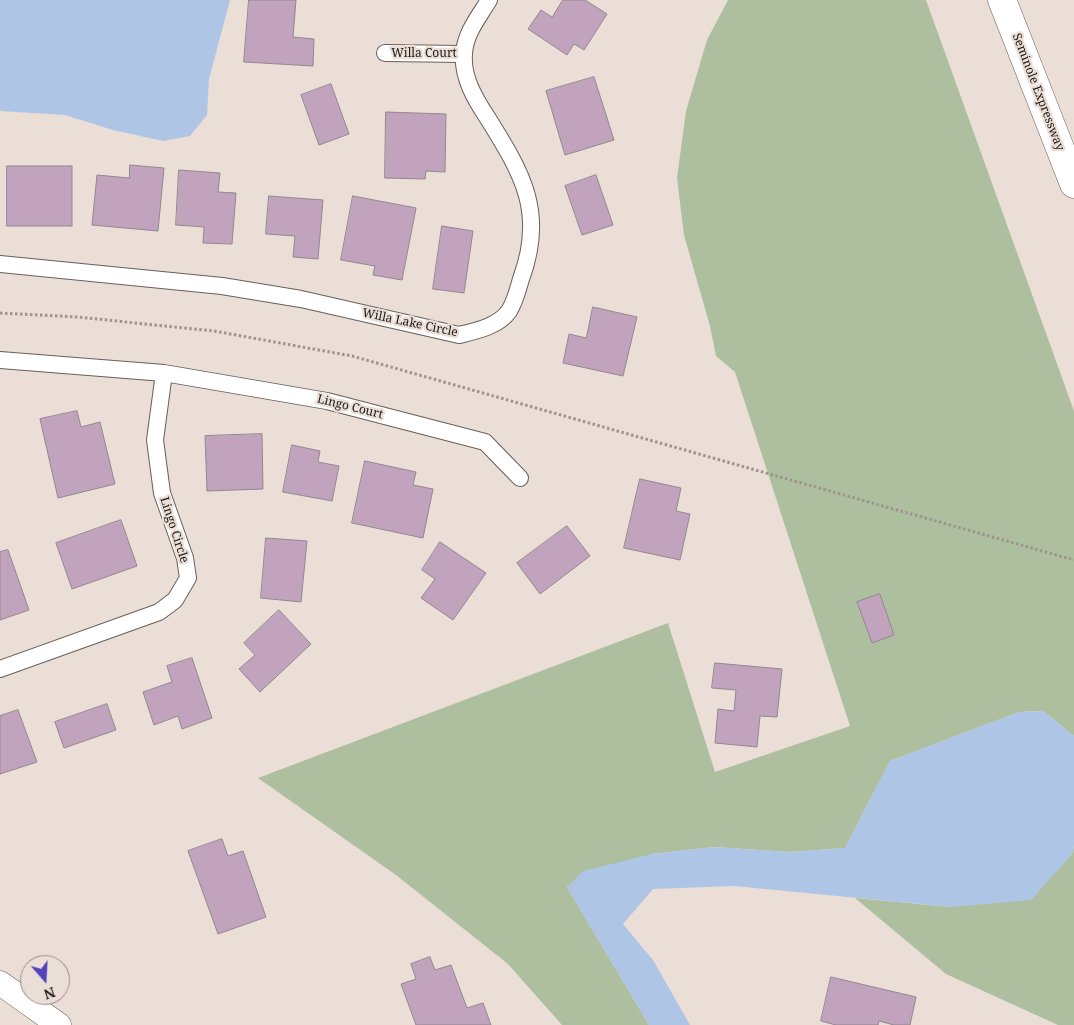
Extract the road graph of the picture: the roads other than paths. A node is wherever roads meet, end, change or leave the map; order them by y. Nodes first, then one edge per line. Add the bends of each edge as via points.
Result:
1 (489, 0) edge
2 (1002, 0) edge
3 (385, 53) dead end
4 (464, 54) junction
5 (1074, 184) edge
6 (0, 264) edge
7 (0, 360) edge
8 (164, 373) junction
9 (520, 478) dead end
10 (0, 669) edge
11 (0, 983) edge
12 (59, 1025) edge

1 - 4 street, Willa Lake Circle via 469,32
2 - 5 highway, Seminole Expressway
3 - 4 street, Willa Court
4 - 6 street, Willa Lake Circle via 466,74 476,100 514,161 530,203 533,236 527,263 509,311 480,330 460,335 301,299 222,286
7 - 8 street
8 - 9 street, Lingo Court via 327,401 484,442
8 - 10 street, Lingo Circle via 155,440 162,493 186,558 188,578 175,600 158,612
11 - 12 street

